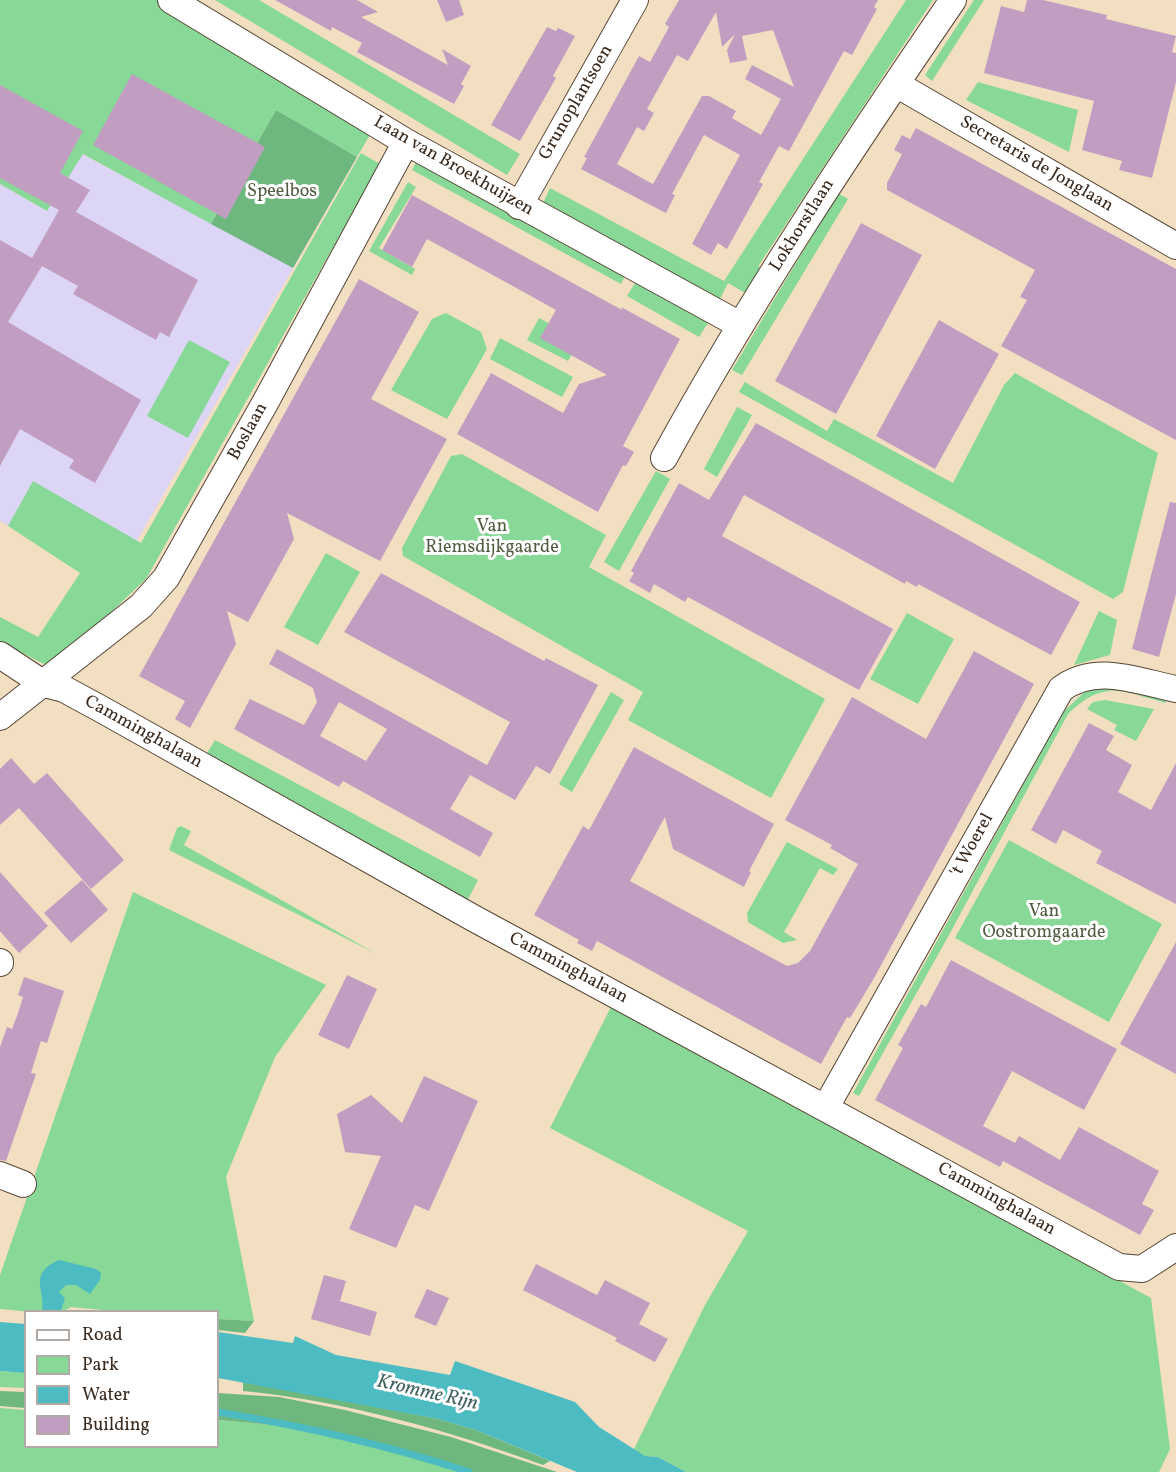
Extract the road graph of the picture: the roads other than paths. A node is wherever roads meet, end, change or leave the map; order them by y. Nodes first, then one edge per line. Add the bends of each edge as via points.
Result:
1 (171, 0) edge
2 (635, 0) edge
3 (953, 0) edge
4 (896, 84) junction
5 (406, 141) junction
6 (519, 206) junction
7 (1175, 243) edge
8 (740, 325) junction
9 (664, 458) dead end
10 (0, 655) edge
11 (44, 684) junction
12 (1176, 689) edge
13 (0, 717) edge
14 (826, 1107) junction
15 (1176, 1247) edge

1 - 5 street, Laan van Broekhuijzen
2 - 6 street, Grunoplantsoen
3 - 4 street, Lokhorstlaan
4 - 7 street, Secretaris de Jonglaan
4 - 8 street, Lokhorstlaan
5 - 6 street, Laan van Broekhuijzen
5 - 11 street, Boslaan via 166,578 141,606
6 - 8 street, Laan van Broekhuijzen
8 - 9 street, Lokhorstlaan
10 - 11 street, Camminghalaan
11 - 13 street, Boslaan
11 - 14 street, Camminghalaan via 64,689 475,919
12 - 14 street, 't Woerel via 1100,674 1075,679 1061,690
14 - 15 street, Camminghalaan via 1119,1267 1142,1269

